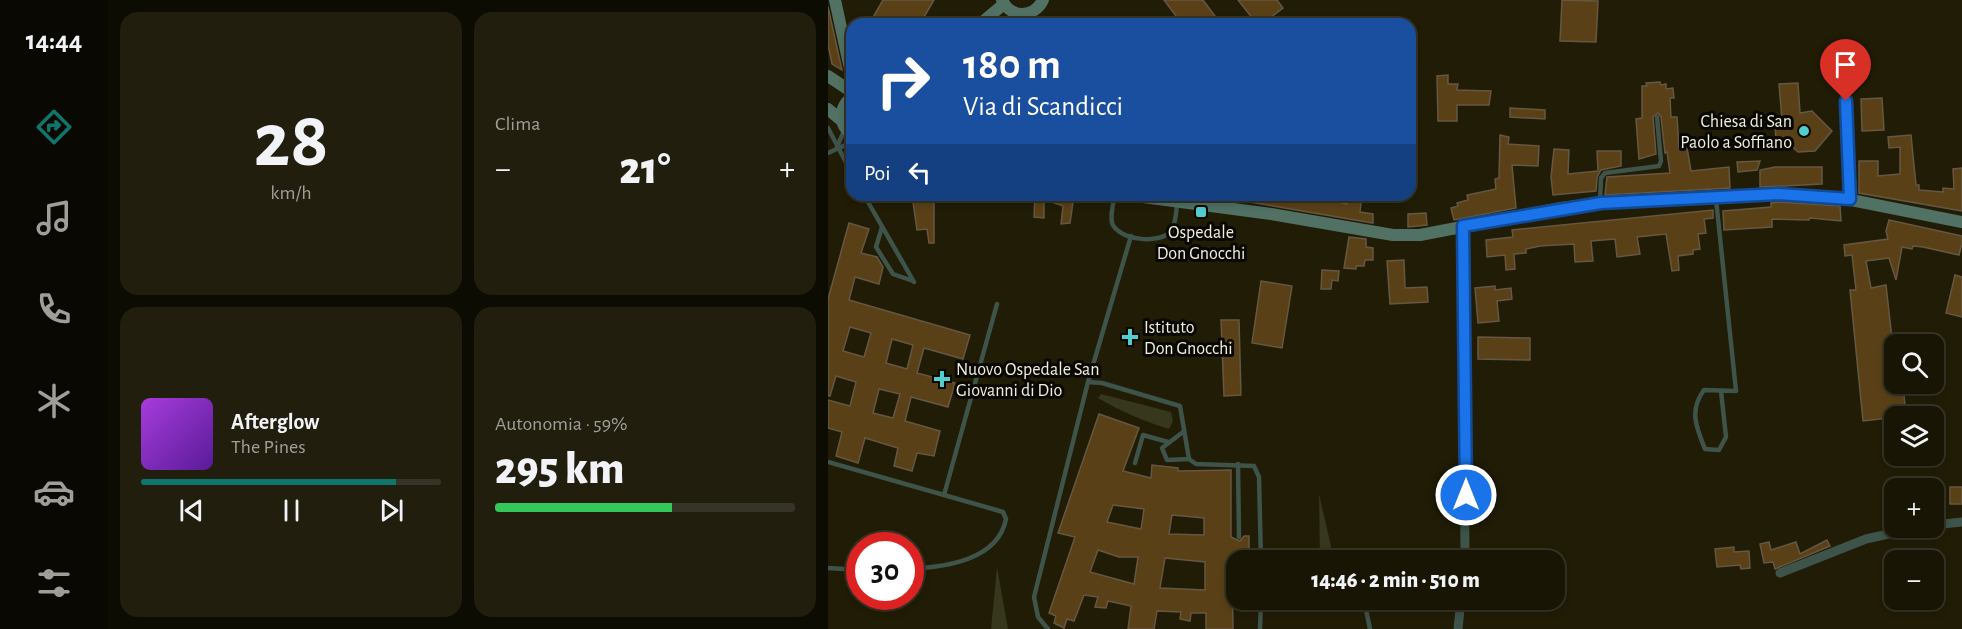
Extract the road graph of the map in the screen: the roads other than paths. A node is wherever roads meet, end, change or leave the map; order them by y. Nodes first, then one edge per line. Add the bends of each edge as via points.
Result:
1 (835, 0) edge
2 (1043, 0) edge
3 (1003, 2) edge
4 (986, 18) edge
5 (846, 50) edge
6 (828, 76) edge
7 (846, 88) edge
8 (1846, 101) dead end
9 (846, 105) edge
10 (828, 109) edge
11 (1657, 117) dead end
12 (828, 128) edge
13 (846, 128) edge
14 (846, 144) edge
15 (837, 147) junction
16 (828, 153) edge
17 (846, 163) edge
18 (1716, 197) junction
19 (1850, 199) junction
20 (867, 201) edge
21 (1115, 201) edge
22 (1165, 201) edge
23 (1177, 203) junction
24 (1601, 203) junction
25 (1962, 222) edge
26 (1463, 226) junction
27 (882, 227) junction
28 (1131, 236) junction
29 (998, 304) dead end
30 (1088, 382) junction
31 (1721, 390) junction
32 (1183, 432) junction
33 (1168, 442) junction
34 (1189, 459) junction
35 (828, 462) edge
36 (1135, 463) dead end
37 (1238, 464) junction
38 (944, 495) junction
39 (1962, 522) edge
40 (1944, 524) edge
41 (1884, 535) edge
42 (1239, 537) dead end
43 (1261, 550) edge
44 (1465, 550) edge
45 (924, 566) edge
46 (828, 568) edge
47 (846, 569) edge
48 (1780, 573) dead end
49 (1261, 610) edge
50 (1366, 610) edge
51 (1460, 610) edge
52 (1048, 629) edge
53 (1260, 629) edge
54 (1370, 629) edge
55 (1458, 629) edge

1 - 5 street
2 - 3 street via 1026,14 1012,12
3 - 4 street
6 - 7 street
8 - 19 street
9 - 13 street via 842,110
10 - 13 street
11 - 24 lane via 1659,166 1605,173 1601,178
12 - 15 lane
13 - 15 lane
14 - 15 lane
15 - 16 lane
15 - 17 lane
18 - 19 street via 1798,195
18 - 24 street
18 - 31 lane via 1736,391
19 - 25 street
20 - 27 lane
21 - 28 lane via 1113,224
22 - 23 street
23 - 26 street via 1393,235
23 - 28 lane via 1174,223 1166,236
24 - 26 street
26 - 44 street
27 - 27 lane via 876,247 893,274 914,282
28 - 30 lane
29 - 38 lane
30 - 32 lane via 1180,406
30 - 52 lane via 1034,597 1038,617
31 - 31 lane via 1704,390 1695,401 1696,425 1705,449 1719,450 1726,437
32 - 33 lane
32 - 34 lane
33 - 34 lane via 1162,448 1167,460
33 - 36 lane via 1143,435
34 - 37 lane via 1196,464
35 - 38 lane
37 - 42 lane
37 - 43 lane via 1254,466 1259,477
38 - 45 lane via 1003,512 1006,519 1002,534 990,547 970,558
39 - 40 street
41 - 48 street
46 - 47 lane
49 - 53 lane
50 - 54 lane
51 - 55 street

